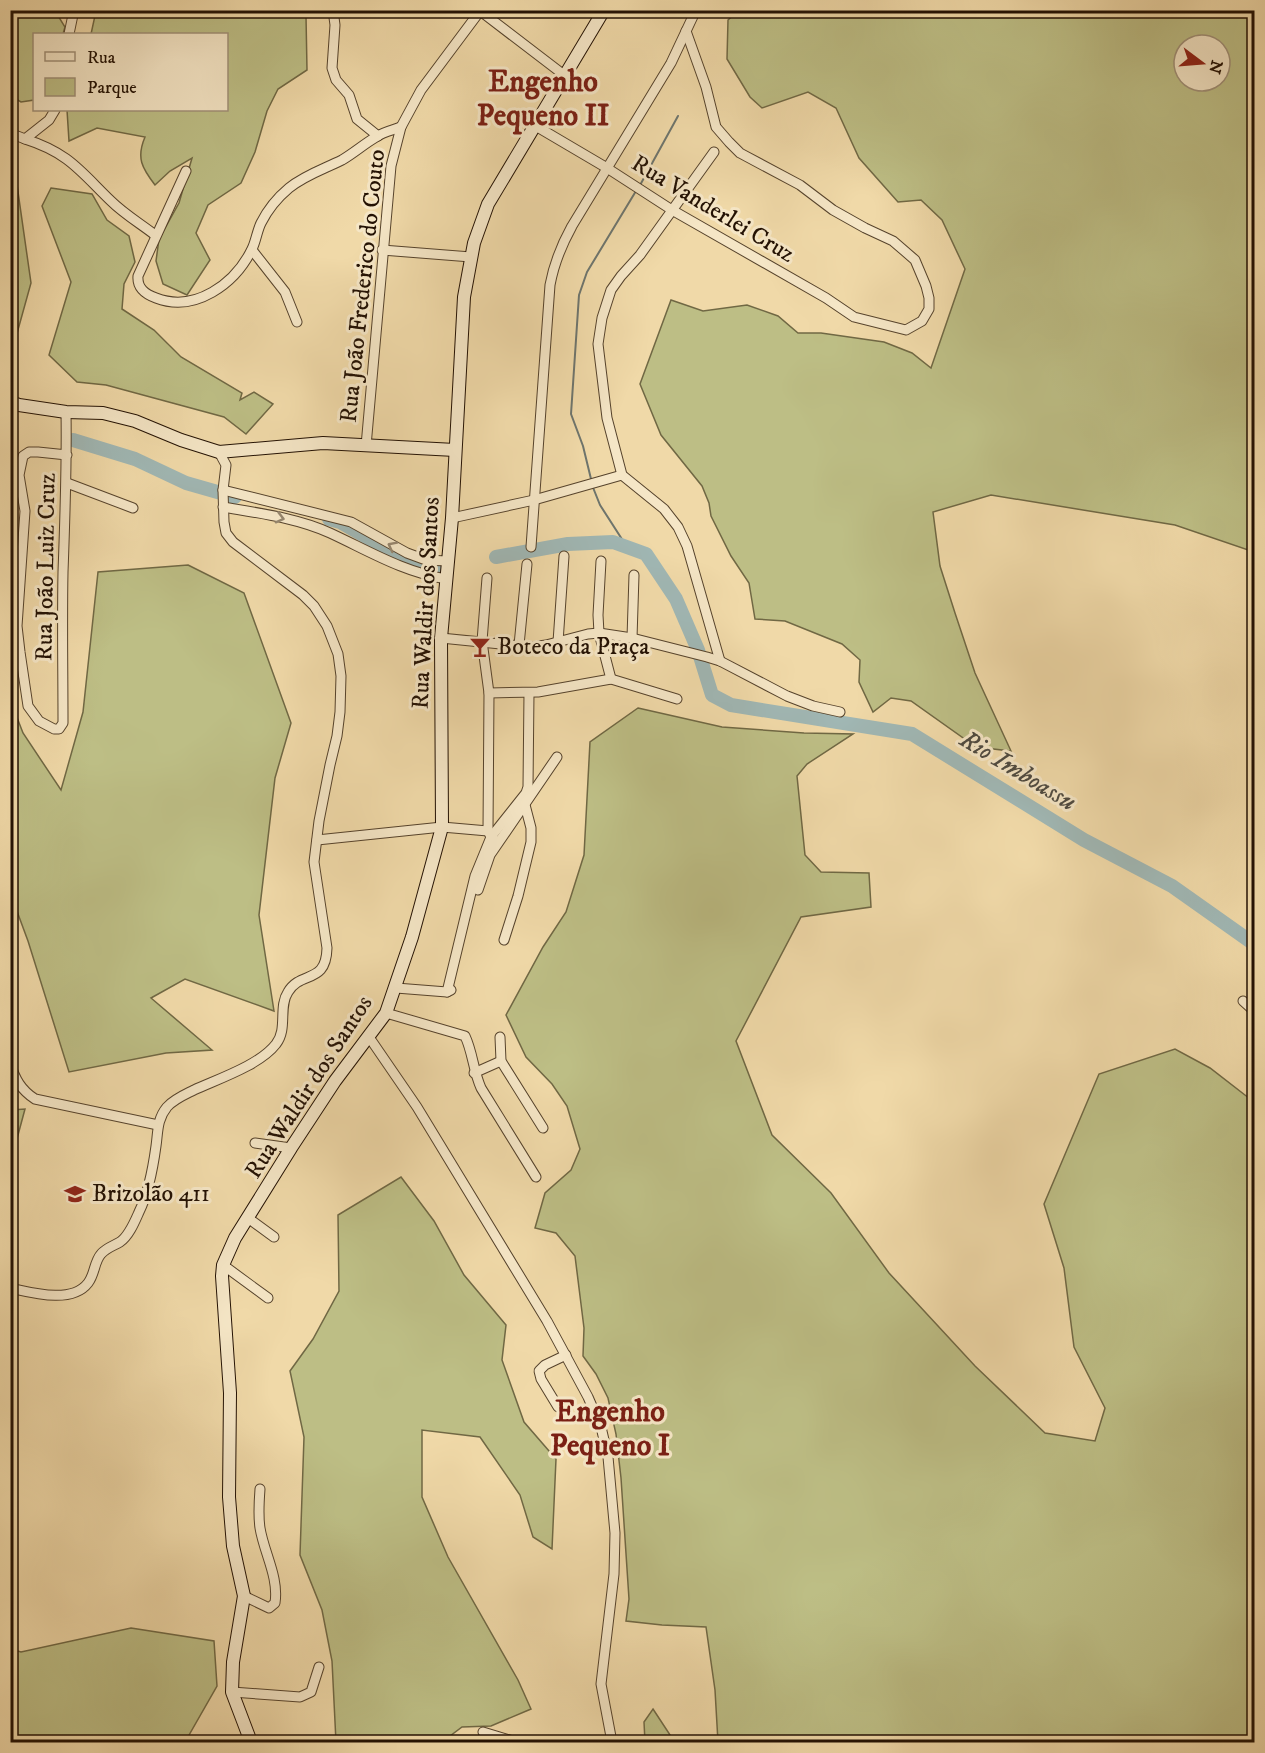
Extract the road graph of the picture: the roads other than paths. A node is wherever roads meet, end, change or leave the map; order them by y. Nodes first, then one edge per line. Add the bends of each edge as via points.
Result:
1 (74, 10) edge
2 (333, 10) edge
3 (604, 10) edge
4 (696, 10) edge
5 (480, 11) edge
6 (686, 30) junction
7 (69, 33) edge
8 (564, 75) junction
9 (54, 111) edge
10 (534, 125) junction
11 (401, 128) junction
12 (10, 133) edge
13 (378, 136) junction
14 (26, 139) junction
15 (714, 152) dead end
16 (607, 168) junction
17 (186, 171) dead end
18 (672, 210) junction
19 (155, 235) junction
20 (252, 250) junction
21 (382, 250) junction
22 (471, 257) junction
23 (297, 322) dead end
24 (10, 402) edge
25 (66, 412) junction
26 (366, 446) junction
27 (455, 450) junction
28 (219, 452) junction
29 (67, 455) junction
30 (622, 475) junction
31 (67, 483) junction
32 (223, 490) junction
33 (534, 500) junction
34 (223, 507) junction
35 (133, 508) dead end
36 (452, 518) junction
37 (531, 547) dead end
38 (564, 556) dead end
39 (447, 561) junction
40 (601, 561) dead end
41 (527, 564) dead end
42 (634, 575) dead end
43 (487, 578) dead end
44 (446, 579) junction
45 (599, 633) junction
46 (441, 638) junction
47 (632, 638) junction
48 (482, 641) junction
49 (558, 642) junction
50 (519, 645) junction
51 (720, 661) junction
52 (611, 680) junction
53 (489, 693) junction
54 (529, 693) junction
55 (677, 699) dead end
56 (840, 712) dead end
57 (557, 757) dead end
58 (525, 805) junction
59 (442, 827) junction
60 (493, 836) junction
61 (316, 840) junction
62 (504, 940) dead end
63 (396, 988) junction
64 (1243, 1001) dead end
65 (1254, 1011) edge
66 (386, 1013) junction
67 (369, 1037) junction
68 (500, 1037) dead end
69 (501, 1060) junction
70 (10, 1063) edge
71 (474, 1073) junction
72 (158, 1125) junction
73 (543, 1128) dead end
74 (255, 1143) dead end
75 (291, 1148) junction
76 (536, 1177) dead end
77 (248, 1218) junction
78 (274, 1238) dead end
79 (223, 1265) junction
80 (10, 1288) edge
81 (268, 1298) dead end
82 (566, 1355) junction
83 (558, 1407) dead end
84 (260, 1489) dead end
85 (244, 1596) junction
86 (319, 1667) dead end
87 (232, 1692) junction
88 (483, 1732) dead end
89 (251, 1743) edge
90 (516, 1743) edge
91 (612, 1743) edge

1 - 7 street
2 - 13 street via 332,68 336,80 349,95 357,118
3 - 8 street, Rua Waldir dos Santos
4 - 6 street
5 - 8 street
5 - 11 street, Rua João Frederico do Couto via 421,90
6 - 16 street
6 - 18 street, Rua Vanderlei Cruz via 716,128 740,153 892,241 915,260 929,298 929,309 922,321 906,330 854,318
8 - 10 street, Rua Waldir dos Santos
9 - 14 street
10 - 16 street, Rua Vanderlei Cruz
10 - 22 street, Rua Waldir dos Santos via 488,204
11 - 13 street
11 - 21 street, Rua João Frederico do Couto via 392,166
12 - 14 street
13 - 20 street via 277,198 260,224
14 - 19 street via 61,154 113,203
15 - 18 street
16 - 18 street, Rua Vanderlei Cruz
16 - 33 street via 563,241 553,266
17 - 19 street
18 - 30 street via 611,290 602,318 598,344 602,380
19 - 20 street via 138,283 142,291 164,301 194,302 212,293 236,272
20 - 23 street via 285,292
21 - 22 street
21 - 26 street, Rua João Frederico do Couto
22 - 27 street, Rua Waldir dos Santos via 464,297
24 - 25 street
25 - 28 street via 103,413 135,421
25 - 29 street, Rua João Luiz Cruz
26 - 27 street
26 - 28 street via 323,443
27 - 36 street, Rua Waldir dos Santos
28 - 32 street via 226,465
29 - 31 street, Rua João Luiz Cruz
29 - 31 street, Rua João Luiz Cruz via 29,452 23,456 19,475 25,511 17,626 28,706 39,721 59,729 63,723
30 - 33 street
30 - 51 street via 664,509 678,527
31 - 35 street
32 - 34 street
39 -> 32 street via 407,554 351,522
33 - 36 street
33 - 37 street
34 -> 44 street via 309,525 390,563
34 - 61 street via 226,533 233,542 314,606 338,654 340,712
36 - 39 street, Rua Waldir dos Santos
38 - 49 street
39 - 44 street, Rua Waldir dos Santos
40 - 45 street
41 - 50 street
42 - 47 street
43 - 48 street
44 - 46 street, Rua Waldir dos Santos
45 - 47 street
45 - 49 street
45 - 52 street
46 - 48 street
46 - 59 street, Rua Waldir dos Santos
47 - 51 street
48 - 50 street
48 - 53 street
49 - 50 street
51 - 56 street via 787,696
52 - 54 street
52 - 55 street
53 - 54 street
53 - 60 street
54 - 60 street via 528,788
57 - 58 street
58 - 60 street
58 - 62 street via 531,842
59 - 60 street
59 - 61 street
59 - 63 street, Rua Waldir dos Santos
60 - 63 street via 475,876 449,991
61 - 72 street via 314,862 327,948 322,968 288,990 281,1036 268,1053 179,1098 164,1111
63 - 66 street, Rua Waldir dos Santos
64 - 65 street
66 - 67 street, Rua Waldir dos Santos
66 - 71 street via 465,1036
67 - 75 street, Rua Waldir dos Santos
67 - 82 street via 417,1107
68 - 69 street
69 - 71 street
69 - 73 street
70 - 72 street via 23,1092 35,1100
71 - 76 street
72 - 80 street via 150,1180 140,1210 122,1241 99,1256 87,1285 67,1294
74 - 75 street
75 - 77 street, Rua Waldir dos Santos
77 - 78 street
77 - 79 street, Rua Waldir dos Santos
79 - 81 street
79 - 85 street, Rua Waldir dos Santos via 230,1392 229,1497 233,1546
82 - 83 street via 539,1371
82 - 91 street via 601,1427 608,1457 615,1533 614,1574 601,1684
84 - 85 street via 260,1529 275,1583 275,1603 269,1608
85 - 87 street, Rua Waldir dos Santos
86 - 87 street via 311,1692 300,1697
87 - 89 street, Rua Waldir dos Santos
88 - 90 street

